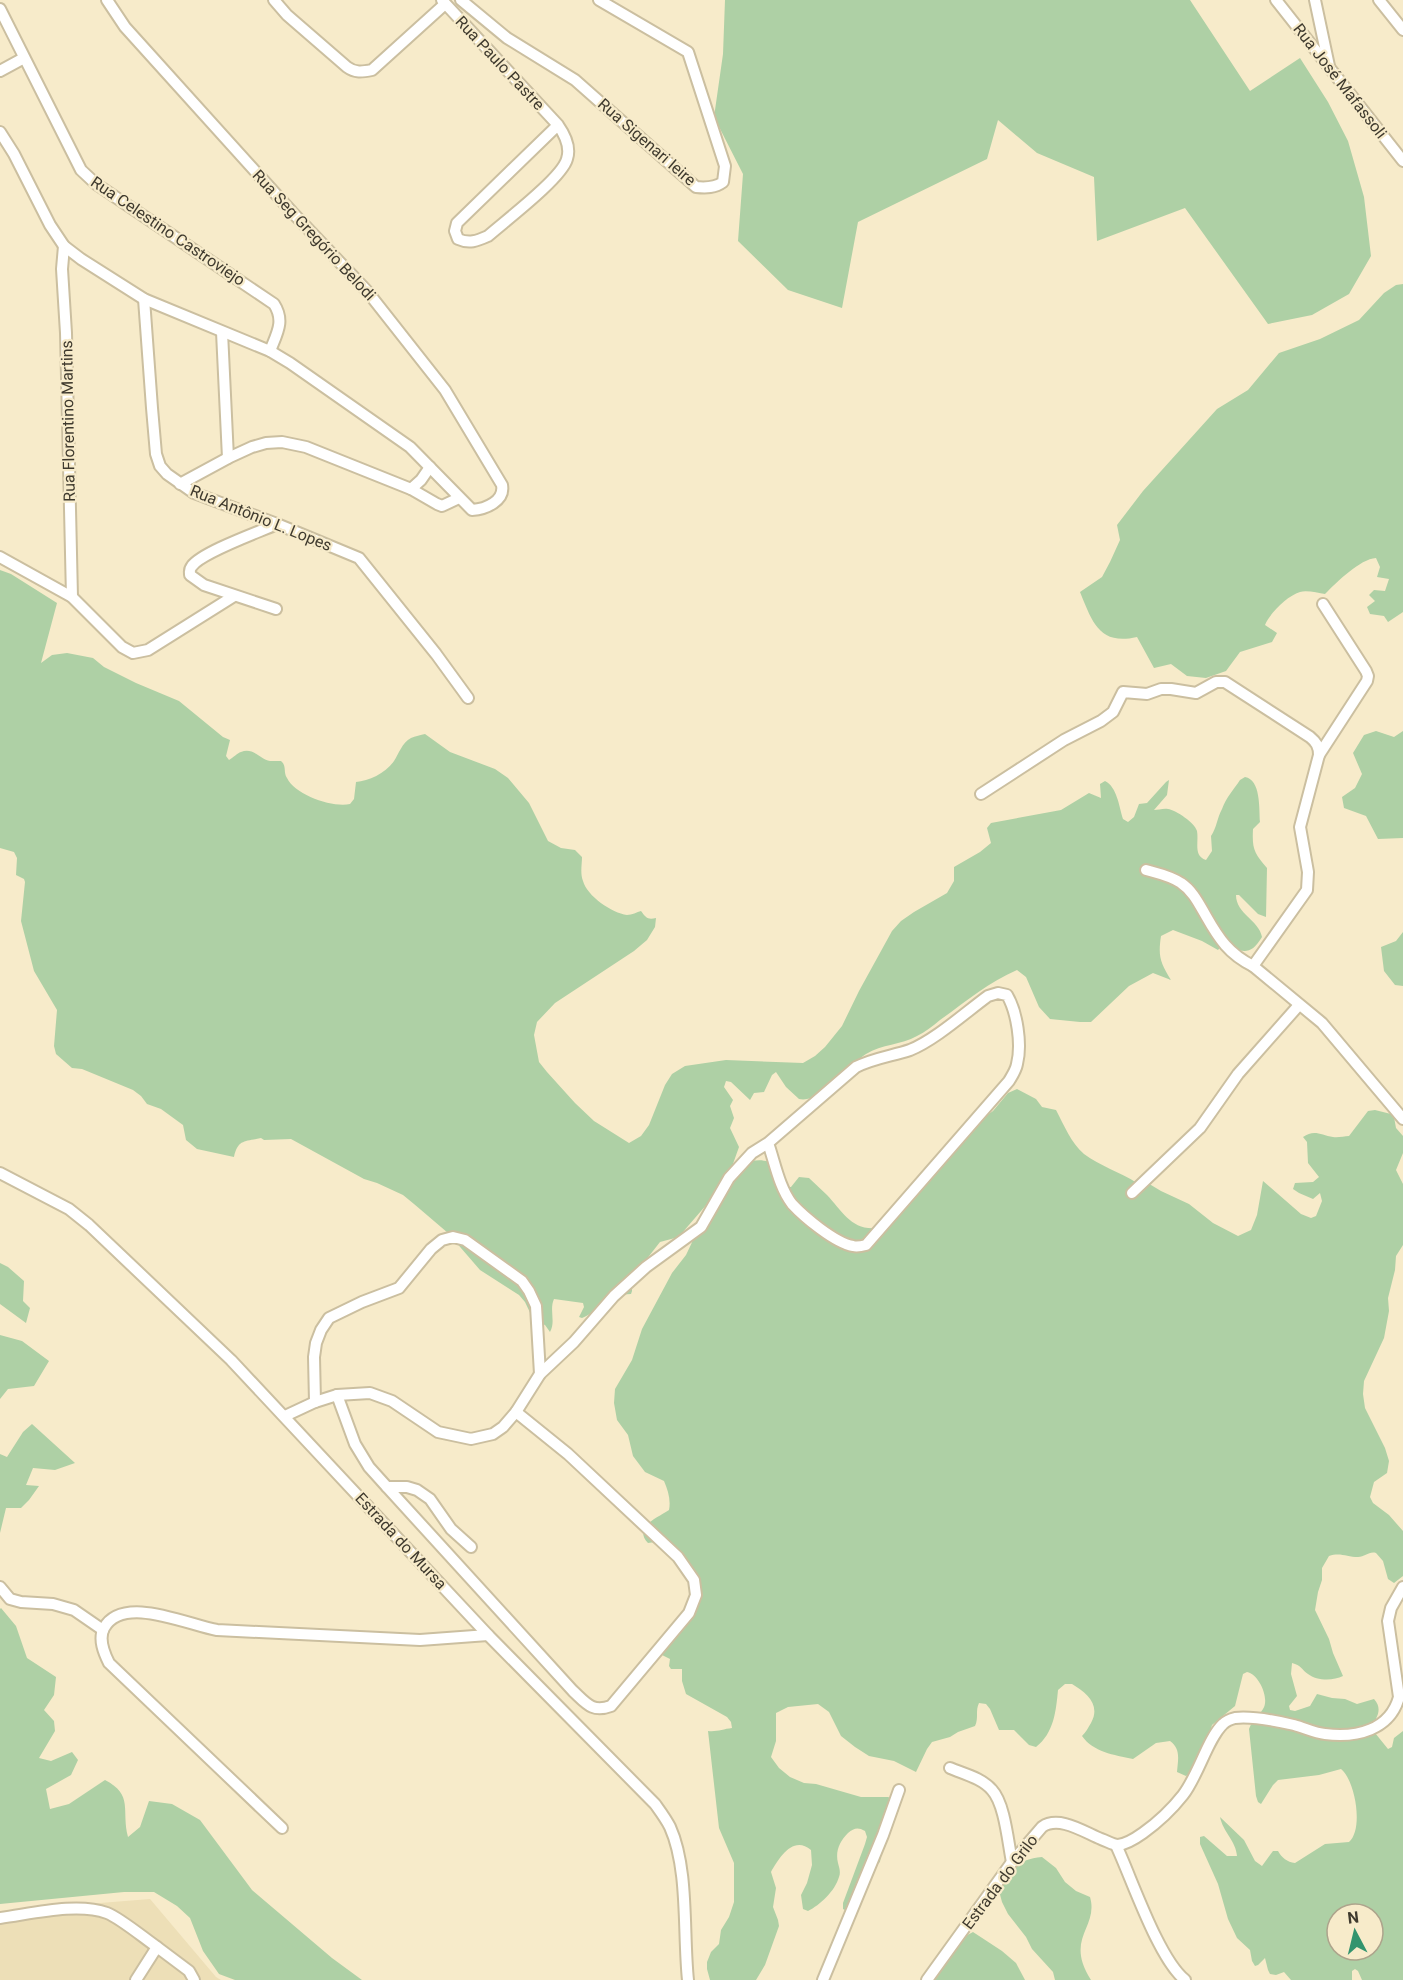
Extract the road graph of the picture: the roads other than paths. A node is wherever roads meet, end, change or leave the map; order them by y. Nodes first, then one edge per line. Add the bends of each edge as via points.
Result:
1 (107, 0) edge
2 (274, 0) edge
3 (599, 0) edge
4 (1276, 0) edge
5 (1315, 0) edge
6 (1380, 0) edge
7 (443, 2) edge
8 (464, 3) edge
9 (0, 9) edge
10 (1403, 30) edge
11 (24, 58) junction
12 (1330, 69) junction
13 (0, 71) edge
14 (558, 125) junction
15 (0, 132) edge
16 (1403, 161) edge
17 (64, 246) junction
18 (144, 299) junction
19 (222, 332) junction
20 (270, 351) junction
21 (228, 458) junction
22 (430, 467) junction
23 (180, 484) junction
24 (411, 489) junction
25 (459, 498) junction
26 (277, 524) junction
27 (0, 557) edge
28 (234, 596) junction
29 (72, 597) junction
30 (1323, 604) dead end
31 (276, 609) dead end
32 (468, 699) dead end
33 (1319, 755) junction
34 (981, 794) dead end
35 (1146, 870) dead end
36 (1253, 966) junction
37 (1299, 1005) junction
38 (1403, 1119) edge
39 (768, 1143) junction
40 (0, 1173) edge
41 (1132, 1193) dead end
42 (540, 1374) junction
43 (337, 1395) junction
44 (315, 1402) junction
45 (516, 1412) junction
46 (285, 1416) junction
47 (387, 1487) junction
48 (471, 1547) dead end
49 (0, 1587) edge
50 (1403, 1587) edge
51 (103, 1630) junction
52 (488, 1635) junction
53 (951, 1768) dead end
54 (899, 1790) dead end
55 (282, 1828) dead end
56 (1116, 1845) junction
57 (1012, 1862) junction
58 (0, 1918) edge
59 (157, 1947) junction
60 (136, 1980) edge
61 (194, 1980) edge
62 (688, 1980) edge
63 (823, 1980) edge
64 (927, 1980) edge
65 (1185, 1980) edge

1 - 25 street, Rua Seg Gregório Belodi via 125,27 381,308 446,390 504,492 478,510 472,510
2 - 7 street via 353,72 372,70
3 - 8 street, Rua Sigenari Ieire via 688,52 725,166 719,185 696,187 575,80 507,38
4 - 12 street, Rua José Mafassoli
5 - 12 street
6 - 10 street
7 - 14 street, Rua Paulo Pastre
9 - 11 street, Rua Celestino Castroviejo
11 - 13 street
11 - 20 street, Rua Celestino Castroviejo via 81,170 274,304 280,321
12 - 16 street, Rua José Mafassoli
14 - 14 street, Rua Paulo Pastre via 566,136 568,157 558,174 488,236 476,242 458,239 457,223
15 - 17 street
17 - 18 street
17 - 29 street, Rua Florentino Martins
18 - 19 street
18 - 23 street, Rua Antônio L. Lopes via 156,454 160,466
19 - 20 street
19 - 21 street
20 - 22 street via 390,431
21 - 23 street
21 - 24 street via 266,442 295,444
22 - 24 street
22 - 25 street
23 - 26 street, Rua Antônio L. Lopes
24 - 25 street via 442,506
26 - 28 street via 192,564 190,575 194,580
26 - 32 street, Rua Antônio L. Lopes via 358,558
27 - 29 street
28 - 29 street via 148,650 133,653 122,647
28 - 31 street
30 - 33 street via 1368,676
33 - 34 street via 1316,741 1226,682 1216,682 1196,693 1171,689 1147,694 1123,692 1113,712 1101,721
33 - 36 street via 1300,826 1307,890
35 - 36 street via 1182,883 1226,948
36 - 37 street
37 - 38 street via 1322,1023
37 - 41 street via 1238,1074 1200,1128
39 - 39 street via 870,1060 911,1049 988,996 1006,995 1013,1006 1018,1054 1009,1081 866,1245 842,1243 792,1203
39 - 42 street via 752,1152 729,1178 701,1227 614,1296
40 - 46 street, Estrada do Mursa via 69,1209 89,1225
42 - 44 street via 536,1306 530,1291 465,1240 453,1237 430,1249 399,1288 329,1318 316,1343
42 - 45 street
43 - 44 street
43 - 45 street via 370,1393 383,1397 438,1432 471,1439 493,1434
43 - 47 street via 355,1444
44 - 46 street
45 - 47 street via 568,1454 670,1549 694,1580 696,1595 689,1613 611,1706 591,1707 573,1691
46 - 52 street, Estrada do Mursa
47 - 48 street via 407,1487 424,1494 451,1529
49 - 51 street via 10,1599 74,1610
50 - 56 street via 1388,1621 1398,1696 1396,1708 1387,1720 1372,1729 1344,1735 1324,1734 1281,1722 1227,1720 1216,1733 1183,1796 1144,1833
51 - 52 street via 110,1621 126,1613 151,1612 217,1630 420,1640
51 - 55 street via 102,1651 109,1663
52 - 62 street, Estrada do Mursa via 639,1787 670,1827 681,1879
53 - 57 street via 981,1781 993,1791 1001,1808
54 - 63 street
56 - 57 street, Estrada do Grilo via 1057,1822 1042,1827
56 - 65 street via 1156,1938
57 - 64 street, Estrada do Grilo
58 - 59 street via 86,1908 108,1913
59 - 60 street
59 - 61 street via 189,1971

